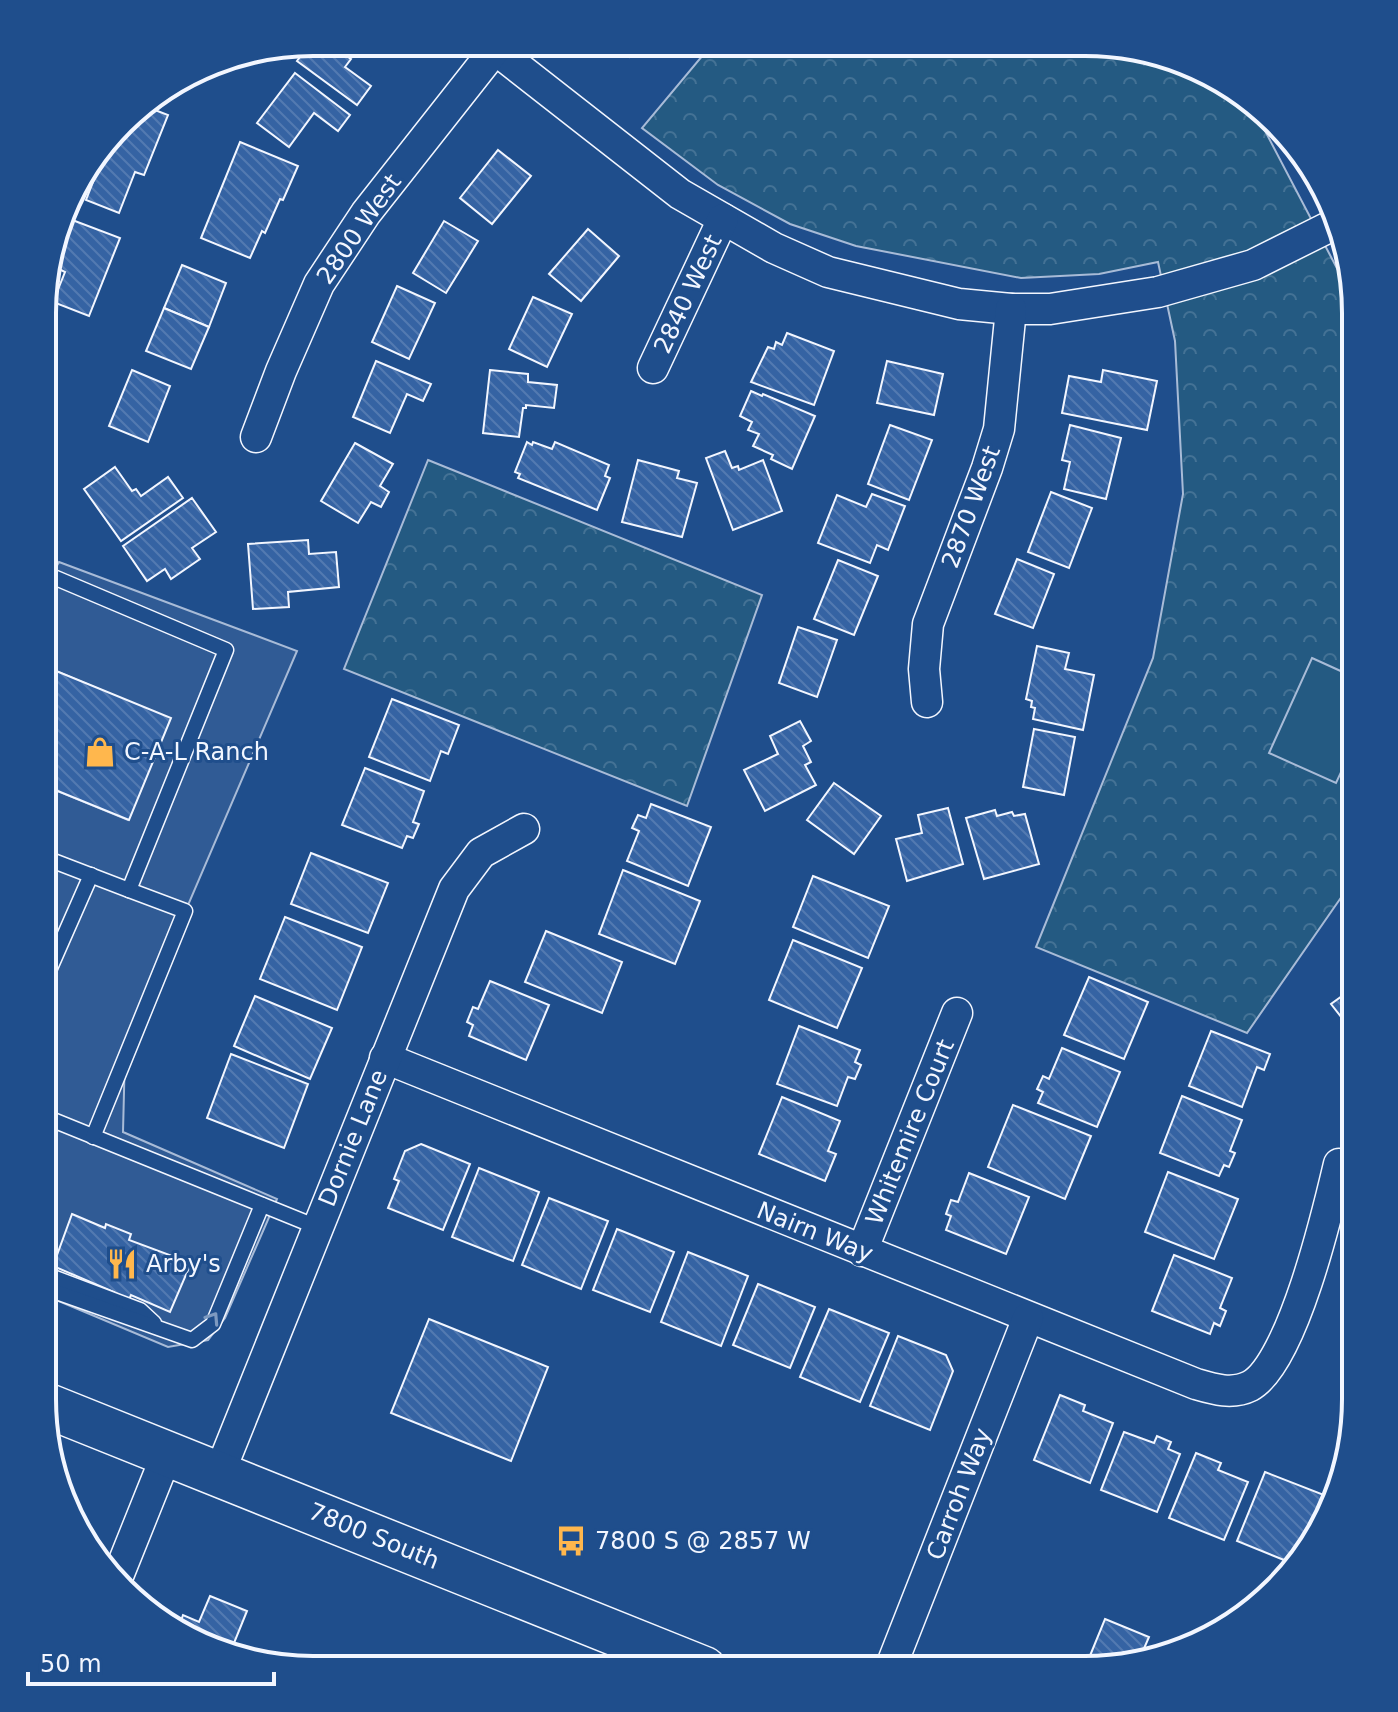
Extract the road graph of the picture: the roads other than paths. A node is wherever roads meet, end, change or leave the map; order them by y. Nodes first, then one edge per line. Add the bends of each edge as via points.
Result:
1 (486, 56) edge
2 (508, 56) edge
3 (723, 219) junction
4 (1327, 228) edge
5 (1011, 309) junction
6 (653, 368) dead end
7 (256, 437) dead end
8 (56, 578) edge
9 (927, 702) dead end
10 (524, 829) dead end
11 (56, 862) edge
12 (91, 875) junction
13 (129, 890) junction
14 (56, 954) edge
15 (957, 1013) dead end
16 (385, 1058) junction
17 (56, 1121) edge
18 (93, 1137) junction
19 (1339, 1164) dead end
20 (262, 1205) junction
21 (317, 1227) junction
22 (862, 1251) junction
23 (56, 1278) edge
24 (56, 1292) edge
25 (1028, 1318) junction
26 (159, 1328) junction
27 (57, 1409) edge
28 (167, 1454) junction
29 (219, 1474) junction
30 (121, 1569) edge
31 (669, 1655) edge
32 (896, 1655) edge

1 - 7 street, 2800 West via 319,284
2 - 3 street via 680,194
3 - 5 street via 828,272 959,304
3 - 6 street, 2840 West
4 - 5 street via 1253,265 1158,292 1050,309
5 - 9 street, 2870 West via 999,429 928,624
8 - 13 lane via 226,650
10 - 16 street, Dornie Lane via 481,853 454,889
11 - 12 lane
12 - 13 lane
12 - 14 lane
13 - 18 lane via 185,911
15 - 22 street, Whitemire Court
16 - 21 street, Dornie Lane
16 - 22 street, Nairn Way
17 - 18 lane
18 - 20 lane
19 - 25 street, Nairn Way via 1319,1249 1282,1345 1268,1372 1249,1387 1222,1392 1196,1384
20 - 21 lane
26 -> 20 lane via 192,1340 213,1324
21 - 29 street, Dornie Lane
22 - 25 street, Nairn Way
23 - 26 lane via 140,1310
24 - 26 lane
25 - 32 street, Carroh Way
27 - 28 main road, 7800 South
28 - 29 main road, 7800 South
28 - 30 street
29 - 31 main road, 7800 South

